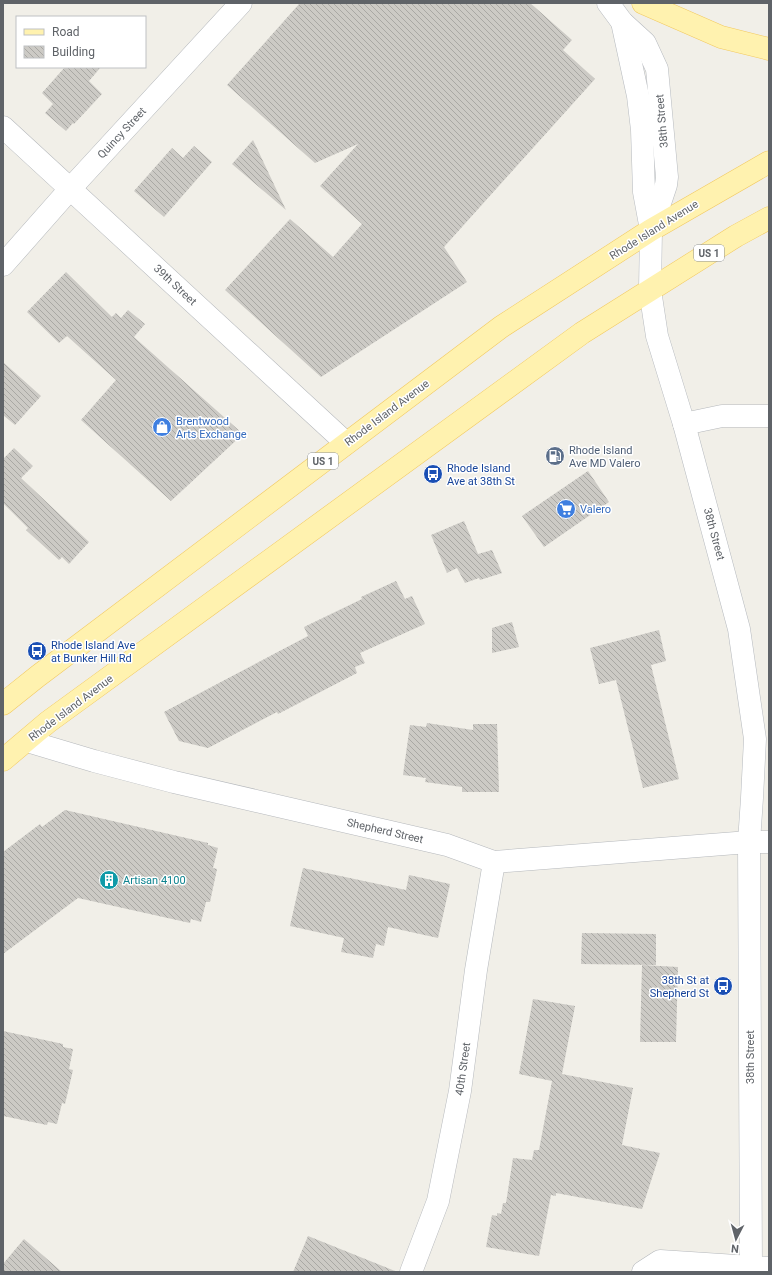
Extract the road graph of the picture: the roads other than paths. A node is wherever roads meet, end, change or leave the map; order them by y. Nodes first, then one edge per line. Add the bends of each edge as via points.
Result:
1 (241, 3) edge
2 (608, 3) edge
3 (643, 3) edge
4 (769, 49) edge
5 (3, 127) edge
6 (769, 162) edge
7 (70, 189) junction
8 (769, 218) edge
9 (651, 230) junction
10 (3, 265) edge
11 (650, 290) junction
12 (769, 416) edge
13 (684, 424) junction
14 (346, 444) junction
15 (3, 704) edge
16 (27, 741) junction
17 (3, 760) edge
18 (759, 842) edge
19 (494, 862) junction
20 (757, 1269) edge
21 (411, 1272) edge
22 (643, 1272) edge

1 - 7 street, Quincy Street
2 - 9 street, 38th Street via 622,22 646,43 657,69 667,177
3 - 4 main road via 721,36
5 - 7 street, 39th Street
6 - 9 main road, Rhode Island Avenue / US 1
7 - 10 street, Quincy Street
7 - 14 street, 39th Street
8 - 11 main road, Rhode Island Avenue / US 1
9 - 11 street, 38th Street
9 - 14 main road, Rhode Island Avenue / US 1 via 502,327
11 - 13 street, 38th Street via 657,336
11 - 16 main road, Rhode Island Avenue / US 1 via 582,333 48,722
12 - 13 street via 722,416
13 - 18 street, 38th Street via 739,629 755,739 752,798
14 - 15 main road, Rhode Island Avenue / US 1
16 - 17 main road, Rhode Island Avenue / US 1
16 - 19 street, Shepherd Street via 174,782 447,845
18 - 19 street, Shepherd Street
18 - 20 street, 38th Street
19 - 21 street, 40th Street via 460,1091 440,1193
20 - 22 street via 660,1261

